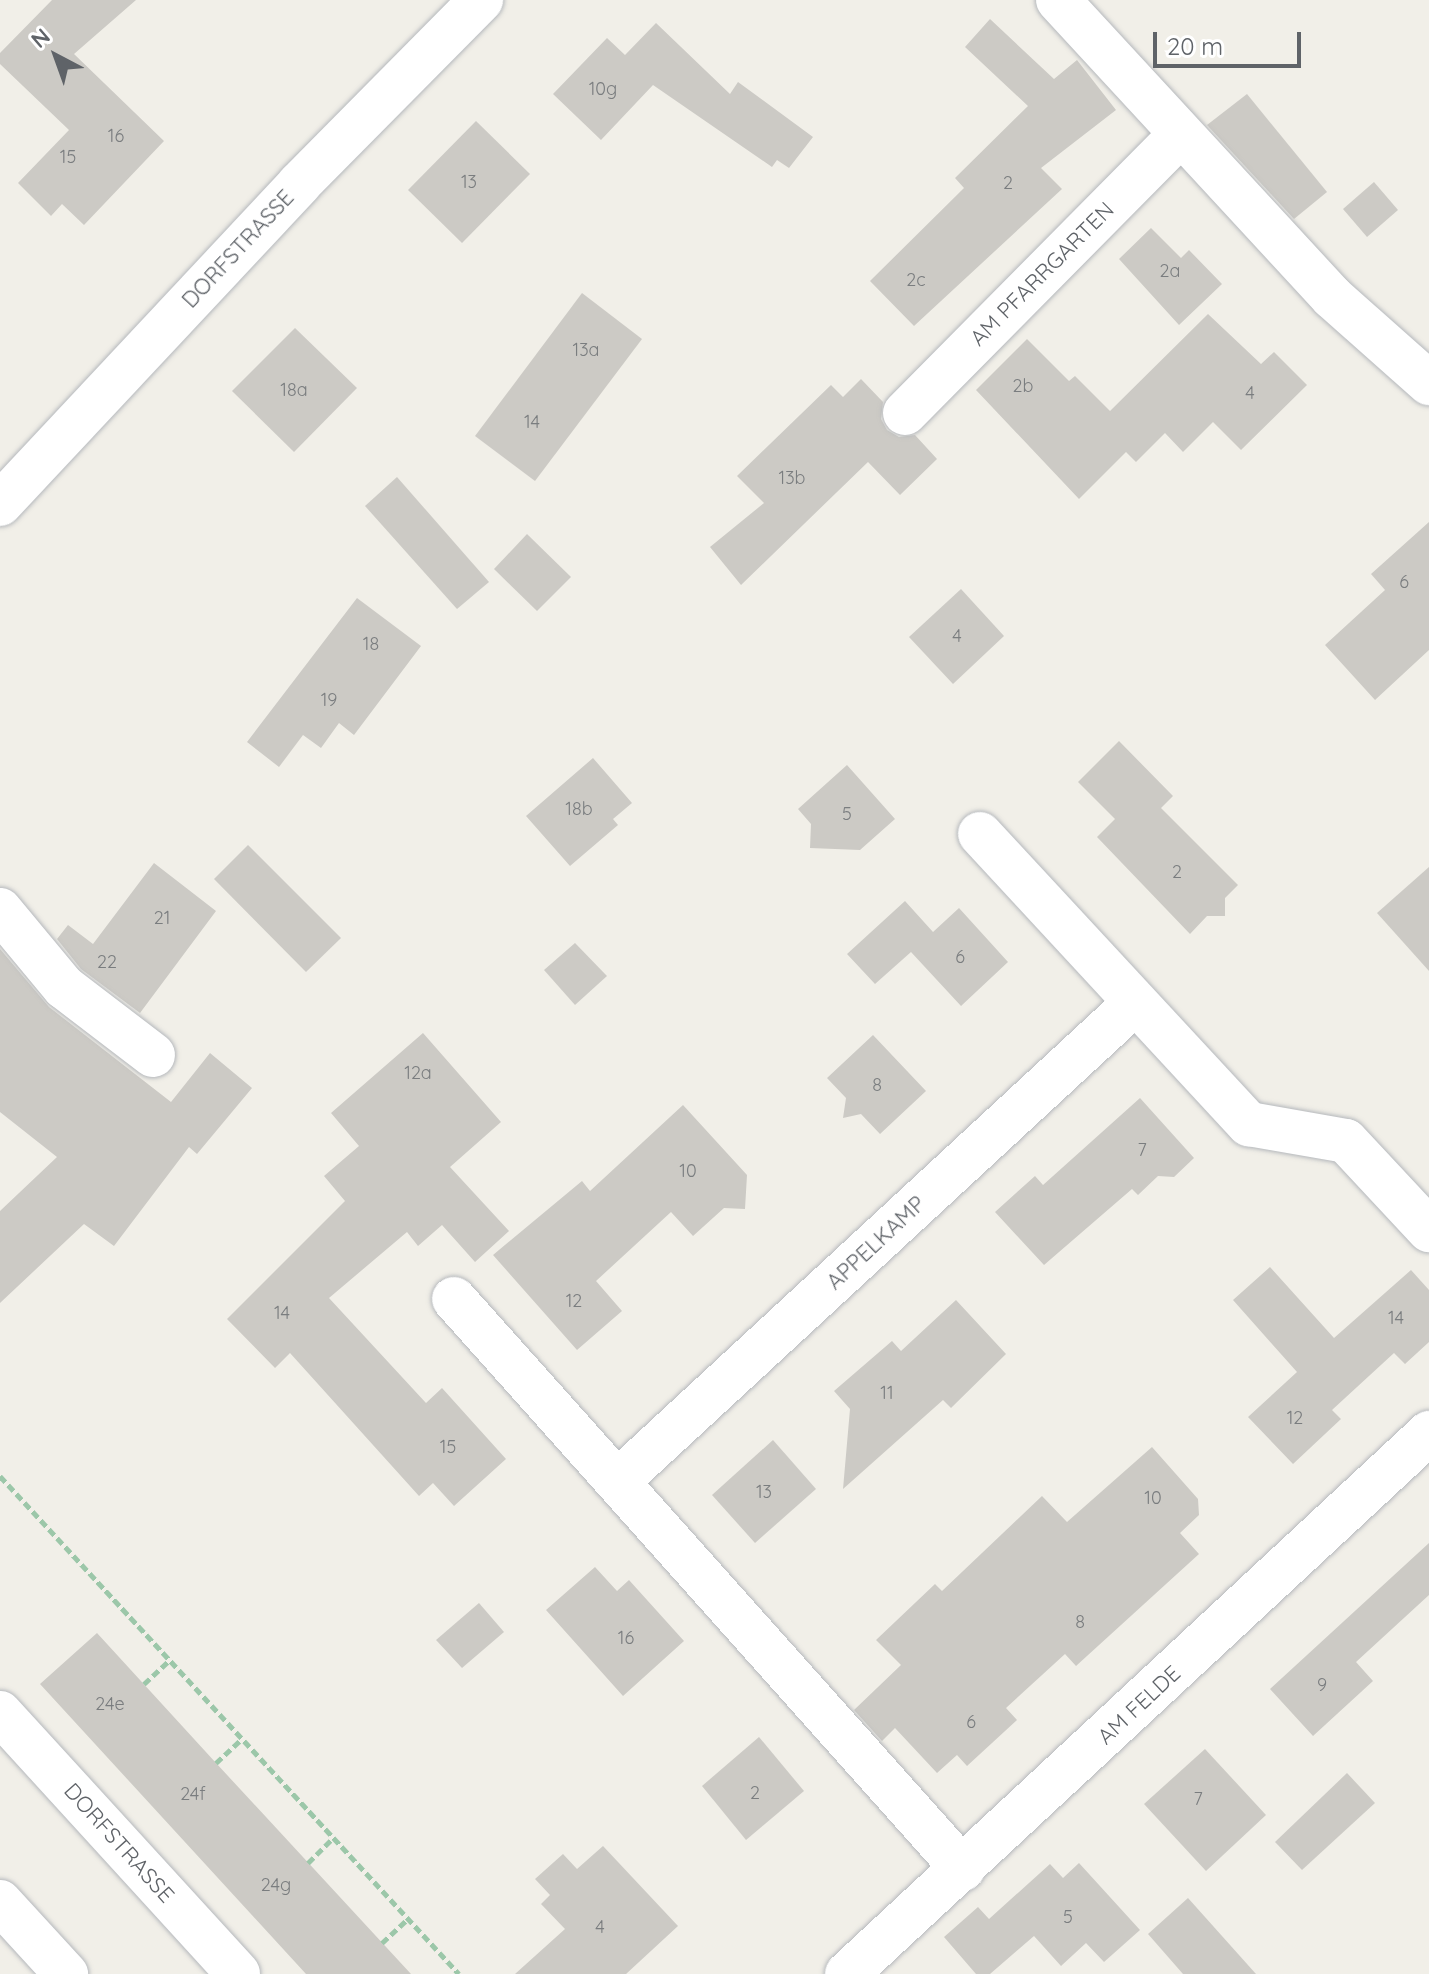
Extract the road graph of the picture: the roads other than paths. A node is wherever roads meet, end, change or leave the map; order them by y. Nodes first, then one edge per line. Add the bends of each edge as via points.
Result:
1 (481, 0) edge
2 (1058, 0) edge
3 (1179, 136) junction
4 (1429, 383) edge
5 (905, 413) dead end
6 (0, 504) edge
7 (980, 834) dead end
8 (0, 910) edge
9 (1133, 1005) junction
10 (153, 1055) dead end
11 (1429, 1230) edge
12 (454, 1299) dead end
13 (1429, 1433) edge
14 (618, 1481) junction
15 (0, 1713) edge
16 (963, 1869) junction
17 (0, 1902) edge
18 (66, 1974) edge
19 (238, 1974) edge
20 (847, 1974) edge

1 - 6 street, DORFSTRASSE via 299,184
2 - 3 street
3 - 4 street via 1332,297
3 - 5 street, AM PFARRGARTEN
7 - 9 street
8 - 10 street via 64,987
9 - 11 street via 1249,1124 1346,1141
9 - 14 street, APPELKAMP
12 - 14 street
13 - 16 street, AM FELDE
14 - 16 street
15 - 19 street, DORFSTRASSE
16 - 20 street, AM FELDE
17 - 18 street

